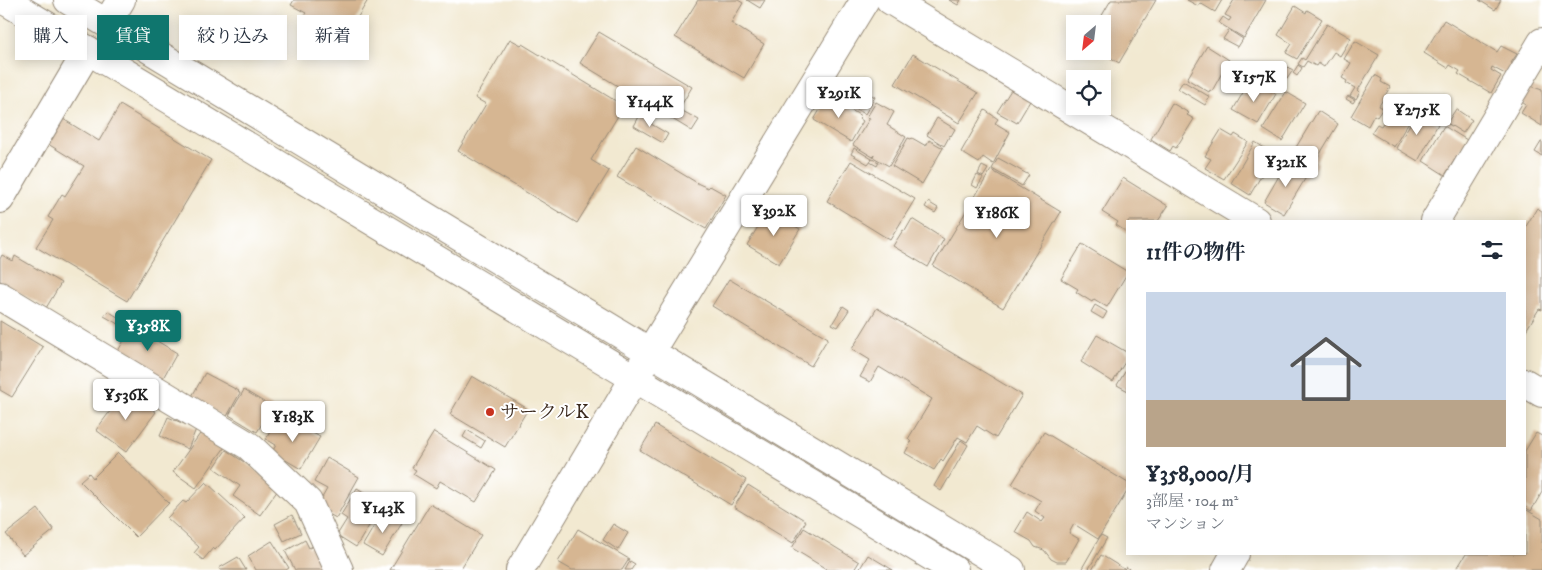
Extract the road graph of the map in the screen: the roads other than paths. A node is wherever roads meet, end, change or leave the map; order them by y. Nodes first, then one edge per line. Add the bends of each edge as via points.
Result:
1 (4, 0) edge
2 (68, 0) edge
3 (121, 0) edge
4 (865, 0) edge
5 (890, 0) edge
6 (112, 15) edge
7 (97, 17) edge
8 (1542, 42) edge
9 (88, 50) junction
10 (168, 60) edge
11 (0, 199) edge
12 (1254, 220) edge
13 (1435, 220) edge
14 (0, 296) edge
15 (650, 352) junction
16 (635, 378) junction
17 (1526, 384) edge
18 (1542, 393) edge
19 (1234, 555) edge
20 (339, 570) edge
21 (520, 570) edge
22 (954, 570) edge
23 (1011, 570) edge
24 (1226, 570) edge

1 - 9 street
2 - 7 street
3 - 6 street
4 - 15 street
5 - 12 street
8 - 13 street
9 - 11 street
9 - 16 street
10 - 15 street
14 - 20 street via 249,446 308,502
15 - 16 street
15 - 23 street
16 - 21 street
16 - 22 street
17 - 18 street
19 - 24 street

